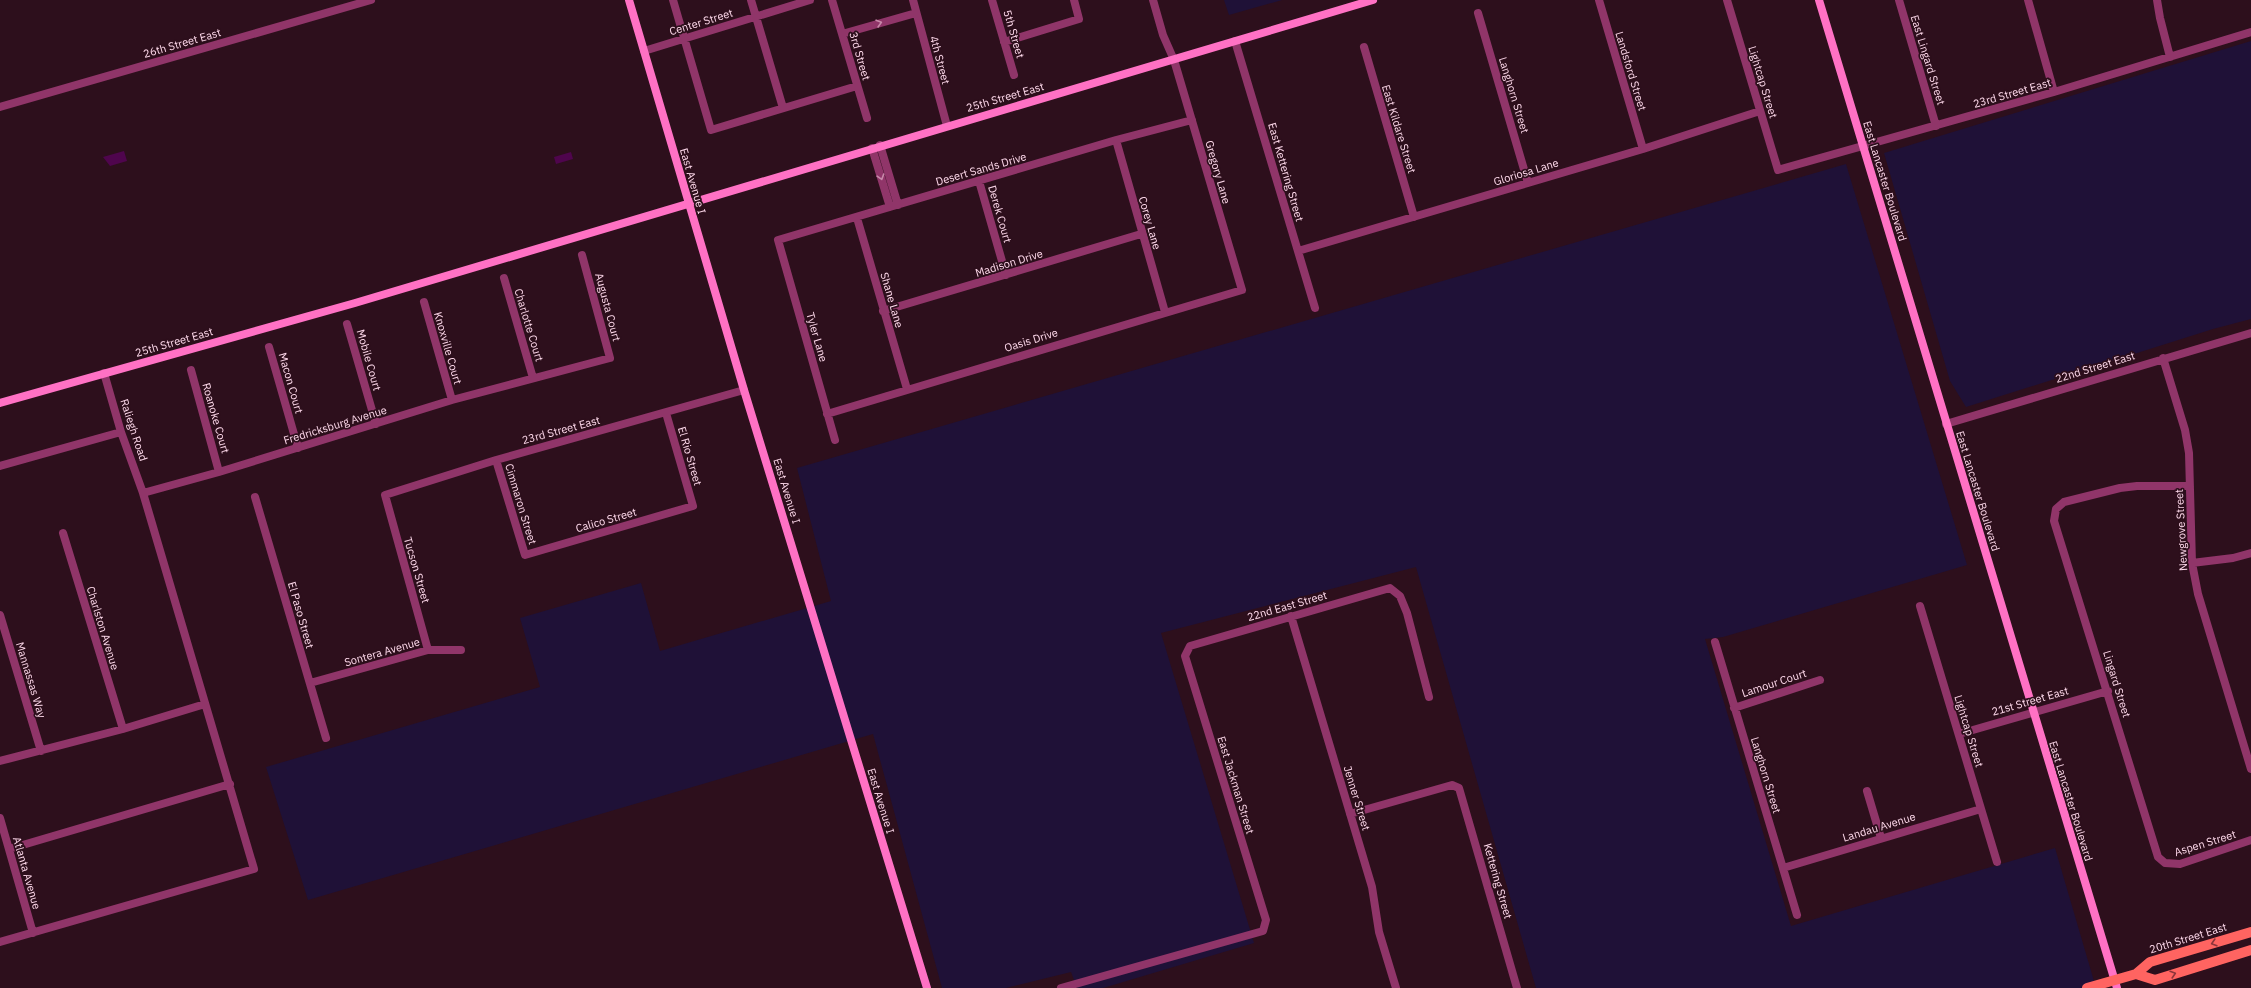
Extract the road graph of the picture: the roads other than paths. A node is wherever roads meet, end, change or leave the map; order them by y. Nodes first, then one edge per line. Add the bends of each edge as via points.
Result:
1 (370, 0) edge
2 (629, 0) edge
3 (672, 0) edge
4 (751, 0) edge
5 (810, 0) edge
6 (832, 0) edge
7 (912, 0) edge
8 (992, 0) edge
9 (1074, 0) edge
10 (1153, 0) edge
11 (1373, 0) edge
12 (1599, 0) edge
13 (1727, 0) edge
14 (1819, 0) edge
15 (1899, 0) edge
16 (2028, 0) edge
17 (2157, 0) edge
18 (916, 13) junction
19 (1478, 13) dead end
20 (757, 17) junction
21 (2251, 32) edge
22 (842, 34) junction
23 (685, 39) junction
24 (1236, 41) junction
25 (1004, 42) junction
26 (1364, 48) dead end
27 (644, 51) junction
28 (2170, 56) junction
29 (1174, 60) junction
30 (1014, 75) dead end
31 (857, 86) junction
32 (2054, 92) junction
33 (0, 107) edge
34 (783, 108) junction
35 (1760, 111) junction
36 (867, 118) dead end
37 (1192, 120) junction
38 (947, 126) junction
39 (1936, 126) junction
40 (1116, 140) junction
41 (1863, 146) junction
42 (876, 147) junction
43 (1643, 149) junction
44 (1778, 170) joint
45 (979, 181) junction
46 (1528, 183) junction
47 (688, 204) junction
48 (898, 204) junction
49 (890, 207) junction
50 (1414, 217) junction
51 (857, 218) junction
52 (1141, 234) junction
53 (778, 240) joint
54 (1298, 251) junction
55 (582, 255) dead end
56 (1006, 275) junction
57 (504, 278) dead end
58 (1242, 290) joint
59 (424, 302) dead end
60 (1315, 308) dead end
61 (883, 311) junction
62 (1165, 312) junction
63 (347, 324) dead end
64 (2251, 333) edge
65 (269, 347) dead end
66 (2163, 358) junction
67 (191, 370) dead end
68 (104, 373) junction
69 (533, 378) junction
70 (907, 389) junction
71 (744, 390) junction
72 (452, 400) junction
73 (0, 404) edge
74 (666, 413) junction
75 (827, 414) junction
76 (376, 424) junction
77 (1946, 424) junction
78 (122, 432) junction
79 (835, 440) dead end
80 (298, 448) junction
81 (496, 460) junction
82 (0, 466) edge
83 (219, 472) junction
84 (2190, 486) junction
85 (143, 493) junction
86 (385, 495) joint
87 (255, 497) dead end
88 (693, 506) joint
89 (62, 533) dead end
90 (2251, 553) edge
91 (524, 555) joint
92 (2192, 563) junction
93 (1920, 606) dead end
94 (0, 615) edge
95 (1291, 616) junction
96 (1715, 642) dead end
97 (1190, 646) joint
98 (428, 650) junction
99 (461, 650) dead end
100 (1820, 680) dead end
101 (310, 684) junction
102 (2108, 691) junction
103 (1429, 697) dead end
104 (205, 704) junction
105 (1734, 708) junction
106 (2033, 712) junction
107 (123, 729) junction
108 (1958, 734) junction
109 (326, 738) dead end
110 (41, 751) junction
111 (0, 761) edge
112 (2251, 769) edge
113 (230, 784) junction
114 (1867, 791) dead end
115 (1981, 808) junction
116 (1350, 814) junction
117 (0, 818) edge
118 (1881, 838) junction
119 (2251, 840) edge
120 (9, 849) junction
121 (1997, 862) dead end
122 (2165, 863) joint
123 (1783, 868) junction
124 (1797, 914) dead end
125 (2251, 932) edge
126 (32, 933) junction
127 (0, 942) edge
128 (2251, 950) edge
129 (2136, 974) junction
130 (2116, 984) edge
131 (927, 988) edge
132 (1061, 988) edge
133 (1396, 988) edge
134 (1517, 988) edge
135 (2087, 988) edge

1 - 33 street, 26th Street East
2 - 27 main road, East Avenue I
3 - 23 street
4 - 20 street
5 - 20 street, Center Street
6 - 22 street, 3rd Street
7 - 18 street, 4th Street
8 - 25 street, 5th Street
9 - 25 street via 1079,19
10 - 29 street, Gregory Lane via 1163,35
11 - 24 main road, 25th Street East
12 - 43 street, Landsford Street
13 - 35 street, Lightcap Street
14 - 41 main road, East Lancaster Boulevard
15 - 39 street, East Lingard Street
16 - 32 street
17 - 28 street
22 -> 18 street
18 - 38 street, 4th Street
19 - 46 street, Langhorn Street
20 - 23 street, Center Street
20 - 34 street
21 - 28 street, 23rd Street East
22 - 31 street, 3rd Street
23 - 27 street, Center Street
23 - 34 street via 711,130
24 - 29 main road, 25th Street East
24 - 54 street, East Kettering Street
25 - 30 street, 5th Street
26 - 50 street, East Kildare Street
27 - 47 main road, East Avenue I
28 - 32 street, 23rd Street East
29 - 37 street, Gregory Lane
29 - 38 main road, 25th Street East
31 - 34 street
31 - 36 street, 3rd Street
32 - 39 street, 23rd Street East
35 - 43 street, Gloriosa Lane
35 - 44 street, Lightcap Street
37 - 40 street, Desert Sands Drive
37 - 58 street, Gregory Lane
38 - 42 main road, 25th Street East
39 - 41 street, 23rd Street East
40 - 45 street, Desert Sands Drive
40 - 52 street, Corey Lane
41 - 44 street, 23rd Street East
41 - 77 main road, East Lancaster Boulevard
42 - 47 main road, 25th Street East
42 - 48 street
42 -> 49 street
43 - 46 street, Gloriosa Lane
45 - 48 street, Desert Sands Drive
45 - 56 street, Derek Court
46 - 50 street, Gloriosa Lane
47 - 68 main road, 25th Street East via 355,304
47 - 71 main road, East Avenue I
48 - 49 street, Desert Sands Drive
49 - 51 street, Desert Sands Drive
50 - 54 street, Gloriosa Lane
51 - 53 street, Desert Sands Drive
51 - 61 street, Shane Lane
52 - 56 street, Madison Drive
52 - 62 street, Corey Lane
53 - 75 street, Tyler Lane
54 - 60 street, East Kettering Street
55 - 69 street, Augusta Court via 610,358
56 - 61 street, Madison Drive
57 - 69 street, Charlotte Court
58 - 62 street, Oasis Drive
59 - 72 street, Knoxville Court
61 - 70 street, Shane Lane
62 - 70 street, Oasis Drive
63 - 76 street, Mobile Court
64 - 66 street, 22nd Street East
65 - 80 street, Macon Court
66 - 77 street, 22nd Street East
66 - 84 street, Newgrove Street via 2185,430
67 - 83 street, Roanoke Court
68 - 73 main road, 25th Street East
68 - 78 street, Raliegh Road
69 - 72 street, Fredricksburg Avenue
70 - 75 street, Oasis Drive
71 - 74 street, 23rd Street East
71 - 131 main road, East Avenue I
72 - 76 street, Fredricksburg Avenue
74 - 81 street, 23rd Street East
74 - 88 street, El Rio Street
75 - 79 street, Tyler Lane
76 - 80 street, Fredricksburg Avenue
77 - 106 main road, East Lancaster Boulevard
78 - 82 street
78 - 85 street, Raliegh Road
80 - 83 street, Fredricksburg Avenue
81 - 86 street, 23rd Street East
81 - 91 street, Cimmaron Street
83 - 85 street, Fredricksburg Avenue
84 - 92 street, Newgrove Street
84 - 102 street, Lingard Street via 2120,488 2064,502 2056,509 2054,521
85 - 104 street, Raliegh Road
86 - 98 street, Tucson Street
87 - 101 street, El Paso Street
88 - 91 street, Calico Street
89 - 107 street, Charlston Avenue
90 - 92 street
92 - 112 street, Newgrove Street via 2198,594
93 - 108 street, Lightcap Street
94 - 110 street, Mannassas Way
95 - 97 street, 22nd East Street
95 - 103 street, 22nd East Street via 1390,588 1400,596 1407,613
95 - 116 street, Jenner Street
96 - 105 street, Langhorn Street
97 - 132 street, East Jackman Street via 1185,656 1266,920 1263,931
98 - 99 street, Sontera Avenue
98 - 101 street, Sontera Avenue
100 - 105 street, Lamour Court
101 - 109 street, El Paso Street
102 - 106 street, 21st Street East
102 - 122 street, Lingard Street via 2154,846 2158,857
104 - 107 street
104 - 113 street, Raliegh Road
105 - 123 street, Langhorn Street
106 - 108 street, 21st Street East
106 - 130 main road, East Lancaster Boulevard
107 - 110 street
108 - 115 street, Lightcap Street
110 - 111 street
113 - 120 street
113 - 126 street, Raliegh Road via 254,869
114 - 118 street
115 - 118 street, Landau Avenue
115 - 121 street, Lightcap Street
116 - 133 street, Jenner Street via 1372,887 1379,932
116 - 134 street, Kettering Street via 1452,784 1459,788
117 - 120 street, Atlanta Avenue
118 - 123 street, Landau Avenue
119 - 122 street, Aspen Street via 2180,864
120 - 126 street, Atlanta Avenue
123 - 124 street, Langhorn Street
125 -> 129 main road, 20th Street East via 2150,962
126 - 127 street
129 -> 128 main road via 2156,980
129 - 130 main road, 20th Street East
130 - 135 main road, 20th Street East

